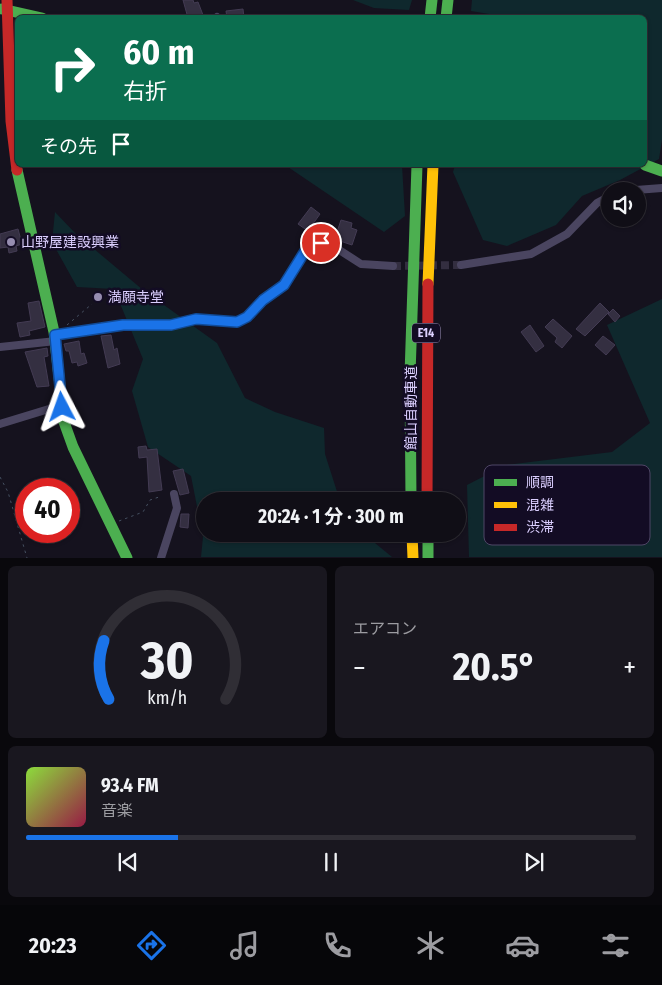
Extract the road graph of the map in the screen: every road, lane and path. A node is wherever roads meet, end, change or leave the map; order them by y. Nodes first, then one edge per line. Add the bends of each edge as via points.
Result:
1 (432, 0) edge
2 (448, 0) edge
3 (5, 7) edge
4 (32, 15) edge
5 (430, 15) edge
6 (446, 15) edge
7 (5, 96) edge
8 (15, 159) edge
9 (647, 166) edge
10 (17, 167) edge
11 (417, 167) edge
12 (433, 167) edge
13 (662, 170) edge
14 (662, 188) edge
15 (646, 189) edge
16 (601, 201) edge
17 (461, 265) tunnel mouth
18 (393, 266) tunnel mouth
19 (92, 304) dead end
20 (59, 337) junction
21 (0, 347) edge
22 (62, 406) junction
23 (0, 424) edge
24 (0, 477) edge
25 (411, 492) edge
26 (427, 492) edge
27 (174, 494) dead end
28 (159, 497) dead end
29 (111, 525) junction
30 (412, 542) edge
31 (428, 542) edge
32 (27, 558) edge
33 (127, 558) edge
34 (161, 558) edge
35 (413, 558) edge
36 (428, 558) edge

1 - 5 main road
2 - 6 main road
3 - 4 main road
3 - 7 main road
7 - 8 main road
9 - 13 main road
10 - 20 main road
11 - 25 main road, 館山自動車道 / E14 via 410,366
12 - 26 main road, 館山自動車道 / E14 via 427,302
14 - 15 street
16 - 17 street via 567,234 531,254
18 - 20 street via 361,264 330,244 321,243 307,248 284,285 237,322 196,319 171,325 123,325
19 - 20 path via 67,324
20 - 21 street
20 - 22 main road
22 - 23 street
22 - 29 main road via 67,434
24 - 32 path via 8,492
27 - 34 street via 177,508
28 - 29 path via 150,500 143,512
29 - 33 main road
30 - 35 main road
31 - 36 main road

